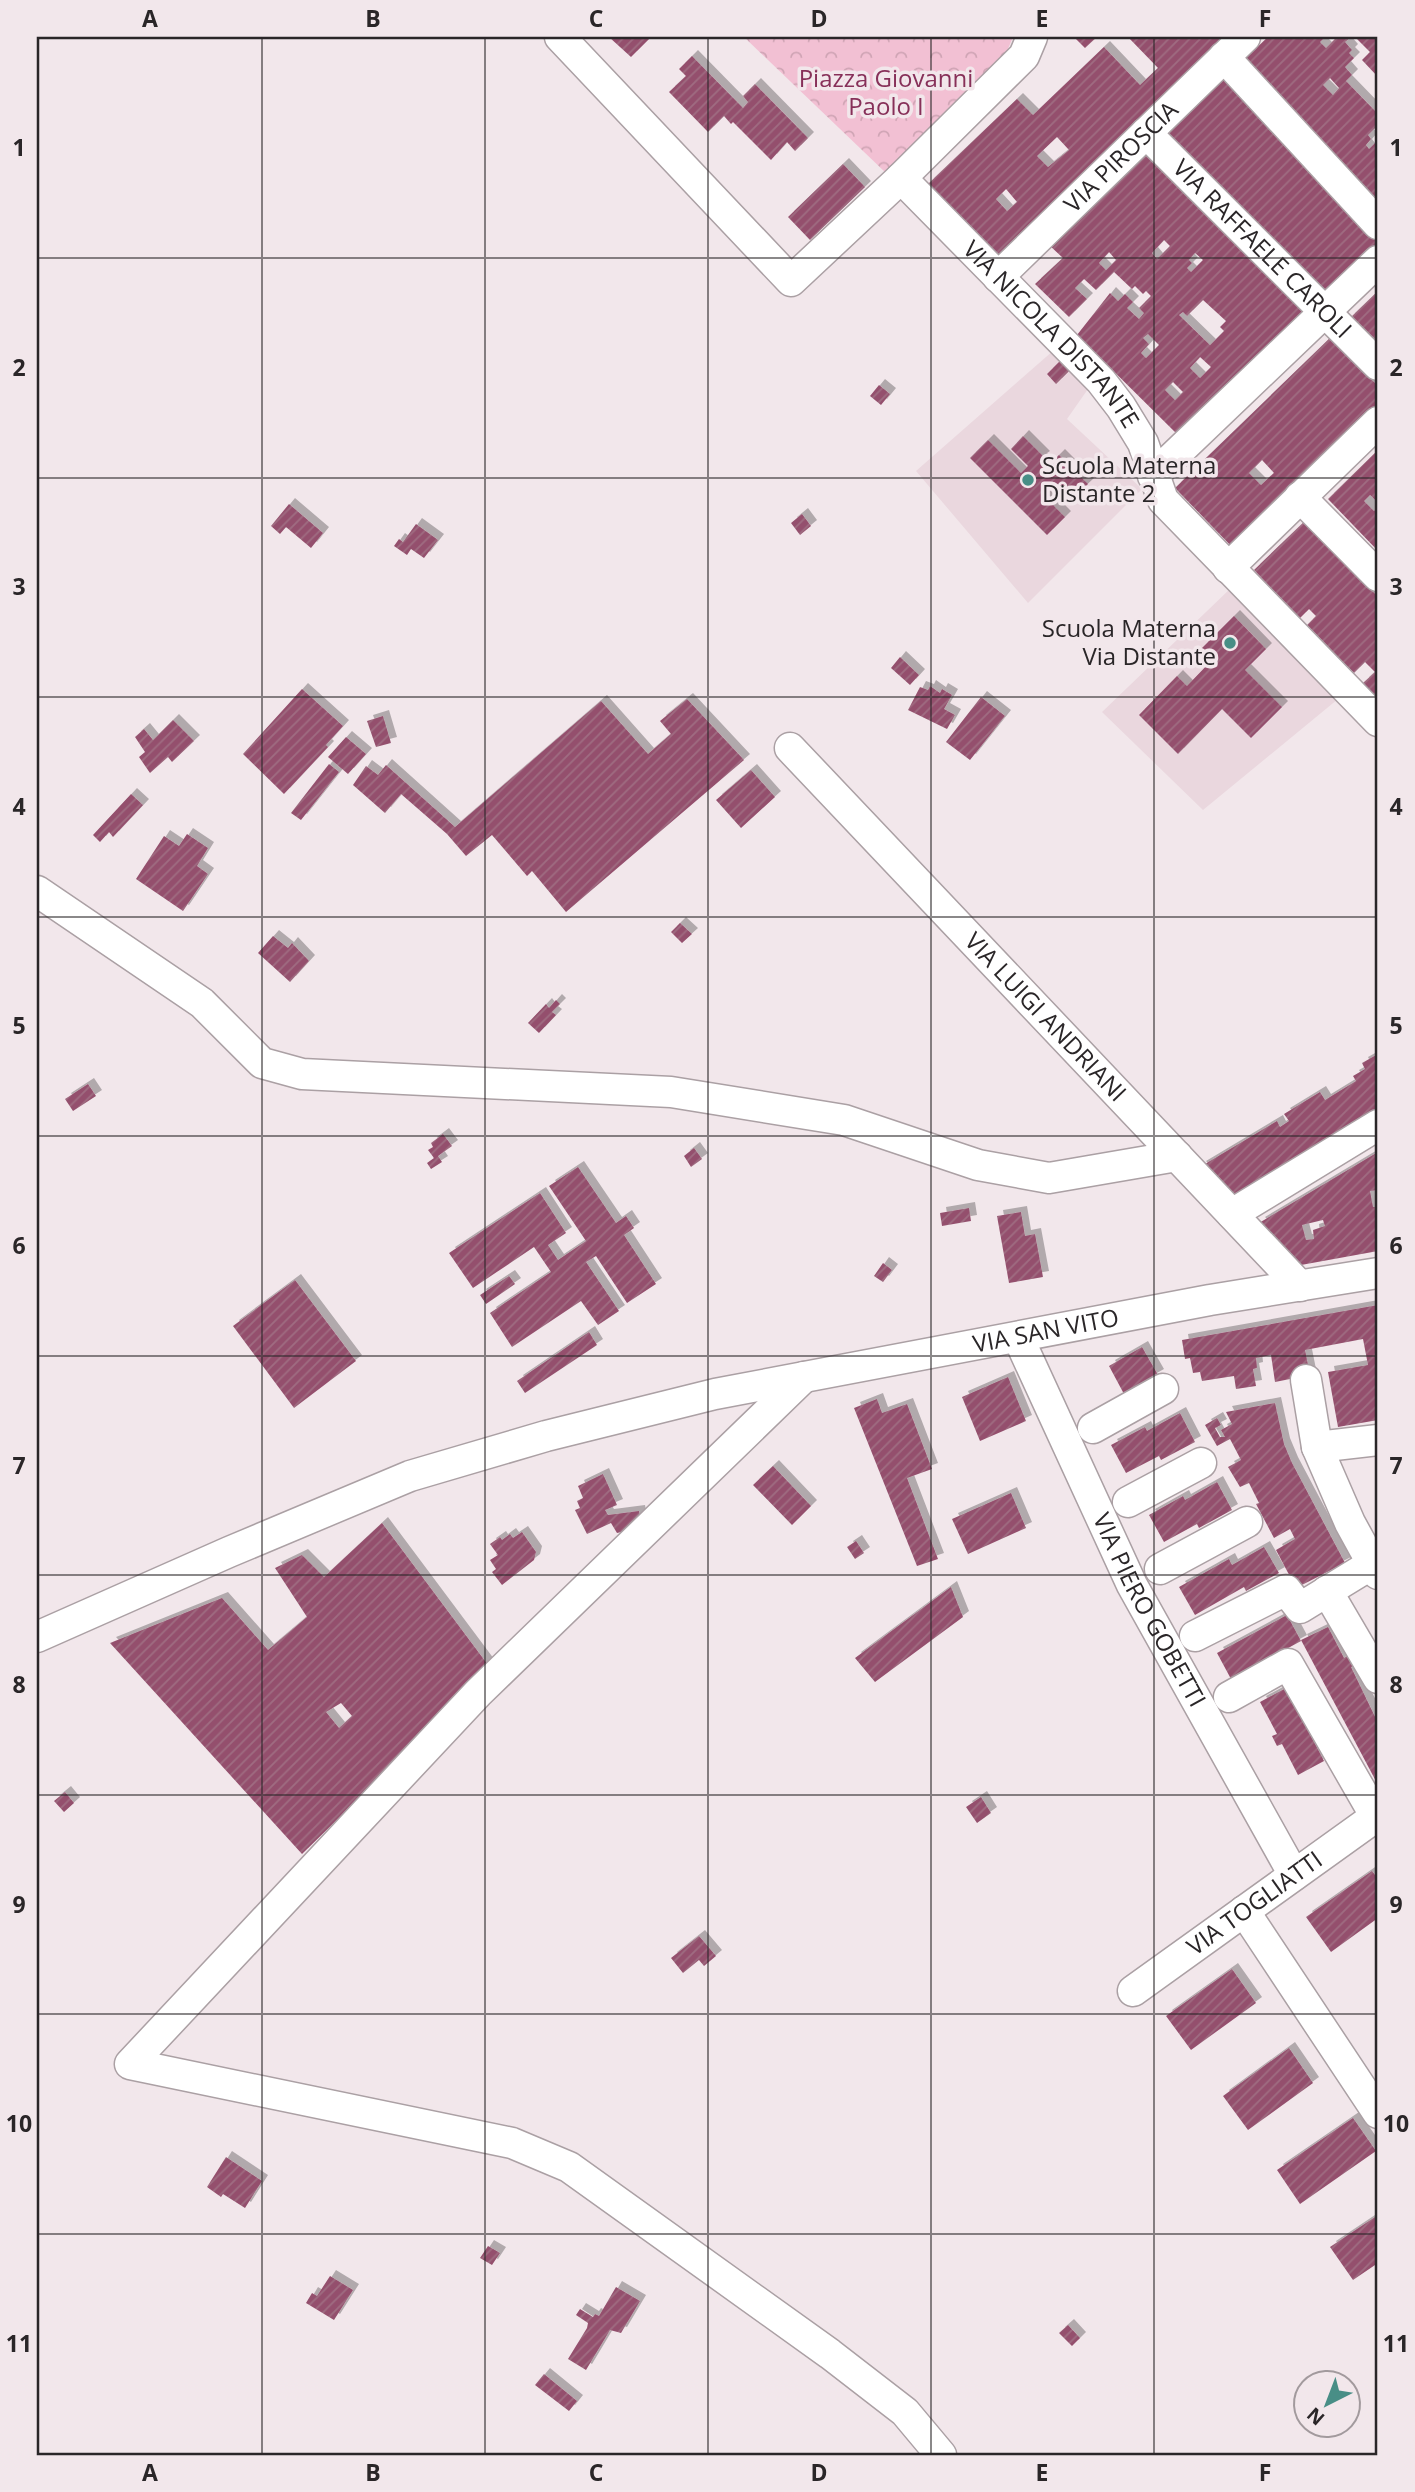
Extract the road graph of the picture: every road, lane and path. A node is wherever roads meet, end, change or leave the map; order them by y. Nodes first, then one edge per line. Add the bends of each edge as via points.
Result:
1 (566, 39) edge
2 (1020, 43) edge
3 (1234, 47) edge
4 (1146, 133) junction
5 (901, 178) junction
6 (1378, 224) edge
7 (1378, 261) edge
8 (998, 277) junction
9 (1325, 312) junction
10 (1378, 365) edge
11 (1378, 422) edge
12 (1153, 476) junction
13 (1300, 497) junction
14 (1228, 568) junction
15 (1378, 576) edge
16 (1378, 721) edge
17 (790, 748) dead end
18 (37, 891) edge
19 (1378, 1125) edge
20 (1177, 1156) junction
21 (1232, 1214) junction
22 (1378, 1273) edge
23 (1300, 1286) junction
24 (1018, 1336) junction
25 (804, 1377) junction
26 (1306, 1380) dead end
27 (1163, 1389) dead end
28 (1093, 1428) dead end
29 (1378, 1440) edge
30 (1317, 1447) junction
31 (1200, 1463) dead end
32 (1128, 1502) dead end
33 (1247, 1522) dead end
34 (1160, 1569) dead end
35 (1375, 1569) edge
36 (1327, 1591) junction
37 (1195, 1636) dead end
38 (37, 1637) edge
39 (1378, 1678) edge
40 (1228, 1697) dead end
41 (1375, 1824) edge
42 (1294, 1875) junction
43 (1244, 1911) junction
44 (1133, 1991) dead end
45 (1378, 2113) edge
46 (941, 2455) edge

1 - 5 street via 791,281
2 - 5 street
3 - 4 street, VIA PIROSCIA
3 - 6 street
4 - 8 street, VIA PIROSCIA
4 - 9 street, VIA RAFFAELE CAROLI
5 - 8 street, VIA NICOLA DISTANTE
7 - 9 street
8 - 12 street, VIA NICOLA DISTANTE via 1101,381 1143,443
9 - 10 street, VIA RAFFAELE CAROLI
9 - 12 street
11 - 13 street
12 - 14 street, VIA NICOLA DISTANTE via 1163,500
13 - 14 street
13 - 15 street
14 - 16 street, VIA NICOLA DISTANTE
17 - 20 street, VIA LUIGI ANDRIANI
18 - 20 street via 202,1003 262,1063 302,1074 671,1092 844,1120 978,1165 1049,1178
19 - 21 street
20 - 21 street, VIA LUIGI ANDRIANI
21 - 23 street, VIA LUIGI ANDRIANI
22 - 23 street, VIA SAN VITO
23 - 24 street, VIA SAN VITO
24 - 25 street, VIA SAN VITO
24 - 42 street, VIA PIERO GOBETTI via 1132,1585
25 - 38 street, VIA SAN VITO via 546,1436 410,1476
25 - 46 street via 478,1693 130,2064 512,2143 569,2167 905,2412
26 - 30 street
27 - 28 street
29 - 30 street
30 - 35 street
31 - 32 street
33 - 34 street
35 - 36 street
36 - 37 street via 1300,1608 1286,1590
36 - 39 street
40 - 41 street via 1288,1664
41 - 42 street, VIA TOGLIATTI
42 - 43 street, VIA TOGLIATTI
43 - 44 street, VIA TOGLIATTI
43 - 45 street

